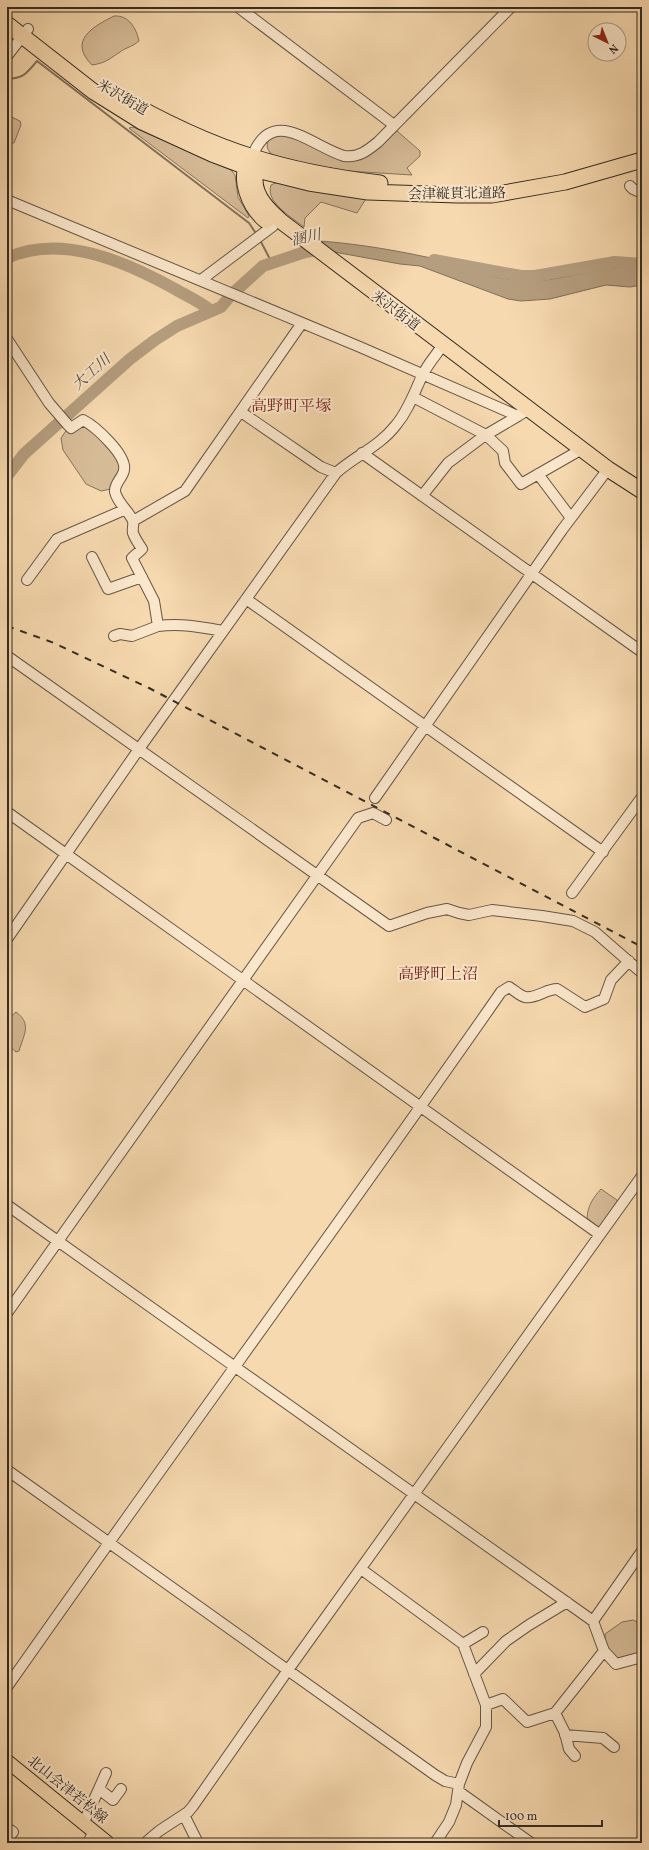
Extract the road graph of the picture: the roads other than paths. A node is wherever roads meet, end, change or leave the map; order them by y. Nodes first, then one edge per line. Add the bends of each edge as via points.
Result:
1 (238, 7) edge
2 (511, 7) edge
3 (7, 14) edge
4 (7, 24) edge
5 (25, 33) junction
6 (7, 56) edge
7 (394, 125) junction
8 (642, 154) edge
9 (642, 160) edge
10 (259, 166) junction
11 (630, 186) dead end
12 (642, 193) edge
13 (7, 200) edge
14 (277, 225) junction
15 (201, 280) junction
16 (302, 323) junction
17 (7, 339) edge
18 (440, 349) junction
19 (423, 374) junction
20 (413, 397) junction
21 (241, 412) junction
22 (524, 413) junction
23 (486, 435) junction
24 (577, 445) junction
25 (362, 453) junction
26 (608, 469) junction
27 (336, 473) junction
28 (538, 474) junction
29 (642, 491) edge
30 (422, 496) junction
31 (124, 510) junction
32 (571, 518) junction
33 (133, 521) junction
34 (92, 557) dead end
35 (532, 574) junction
36 (142, 577) junction
37 (27, 580) dead end
38 (246, 599) junction
39 (158, 626) junction
40 (223, 631) junction
41 (114, 636) dead end
42 (642, 652) edge
43 (7, 656) edge
44 (426, 726) junction
45 (139, 749) junction
46 (642, 797) edge
47 (375, 798) dead end
48 (7, 812) edge
49 (386, 820) dead end
50 (603, 852) junction
51 (65, 853) junction
52 (318, 876) junction
53 (572, 893) dead end
54 (7, 939) edge
55 (629, 961) junction
56 (642, 973) edge
57 (243, 981) junction
58 (421, 1107) junction
59 (642, 1176) edge
60 (7, 1205) edge
61 (599, 1234) junction
62 (59, 1241) junction
63 (7, 1313) edge
64 (235, 1368) junction
65 (7, 1470) edge
66 (414, 1494) junction
67 (109, 1541) junction
68 (642, 1551) edge
69 (361, 1569) junction
70 (567, 1602) junction
71 (593, 1621) junction
72 (483, 1632) dead end
73 (463, 1644) junction
74 (604, 1651) junction
75 (642, 1657) edge
76 (288, 1670) junction
77 (474, 1674) junction
78 (7, 1687) edge
79 (486, 1705) junction
80 (555, 1713) junction
81 (565, 1735) junction
82 (614, 1747) dead end
83 (576, 1756) dead end
84 (7, 1761) edge
85 (106, 1774) dead end
86 (458, 1788) junction
87 (99, 1789) junction
88 (121, 1789) dead end
89 (184, 1815) junction
90 (84, 1822) junction
91 (7, 1828) edge
92 (94, 1831) junction
93 (7, 1840) edge
94 (88, 1843) edge
95 (108, 1843) edge
96 (145, 1843) edge
97 (198, 1843) edge
98 (434, 1843) edge
99 (531, 1843) edge

1 - 7 street
2 - 7 street
3 - 5 highway, 米沢街道
4 - 5 highway, 米沢街道
5 - 6 street
5 - 10 highway, 米沢街道 via 123,99
7 - 10 street via 370,148 352,156 336,153 296,132 283,130 270,133 262,139
8 - 10 highway, 会津縦貫北道路 via 563,176 475,187 382,184 304,170
9 - 10 highway, 会津縦貫北道路 via 564,182 512,192 476,195 355,190 309,183
10 - 14 highway, 米沢街道 via 255,180 258,193
11 - 12 street
13 - 15 street
14 - 15 street
14 - 18 highway, 米沢街道
15 - 16 street
16 - 19 street
16 - 21 street
17 - 31 street via 54,409 68,425 71,428 83,420 91,424 101,432 119,455 124,470 115,491
18 - 19 street
18 - 22 highway, 米沢街道
19 - 20 street
19 - 22 street
20 - 23 street
20 - 25 street via 403,416 388,435
21 - 27 street via 321,467
21 - 33 street via 185,491
22 - 23 street
22 - 24 highway, 米沢街道
23 - 28 street via 503,451 505,464 520,484
23 - 30 street via 448,463
24 - 26 highway, 米沢街道
24 - 28 street
25 - 27 street
25 - 30 street
26 - 29 highway, 米沢街道
26 - 32 street
27 - 38 street
28 - 32 street
30 - 35 street
31 - 33 street
31 - 37 street via 57,539
32 - 35 street
33 - 36 street via 132,532 142,549 132,558
34 - 36 street via 108,589
35 - 42 street
35 - 44 street
36 - 39 street via 154,601
38 - 40 street
38 - 44 street
39 - 40 street via 187,624
39 - 41 street via 132,636
40 - 45 street
43 - 45 street
44 - 47 street
44 - 50 street
45 - 51 street
45 - 52 street
46 - 50 street
48 - 51 street
49 - 52 street via 373,814 358,818
50 - 53 street
51 - 54 street
51 - 57 street
52 - 55 street via 389,926 447,909 469,914 492,910 542,916 586,926
52 - 57 street
55 - 56 street
55 - 58 street via 611,980 604,999 584,1006 557,989 524,997 508,987 501,992
57 - 58 street
57 - 62 street
58 - 61 street
58 - 64 street
59 - 61 street
60 - 62 street
61 - 66 street
62 - 63 street
62 - 64 street
64 - 66 street
64 - 67 street
65 - 67 street
66 - 69 street
66 - 70 street
67 - 76 street
67 - 78 street
68 - 71 street
69 - 73 street
69 - 76 street
70 - 71 street
70 - 77 street via 506,1641
71 - 74 street
72 - 73 street
73 - 77 street
74 - 75 street via 616,1664
74 - 80 street
76 - 86 street
76 - 89 street via 193,1806
77 - 79 street
79 - 80 street via 503,1699 527,1722
79 - 86 street via 486,1727 467,1763
80 - 81 street
81 - 82 street via 603,1738
81 - 83 street via 569,1749
84 - 90 main road, 北山会津若松線
85 - 87 street
86 - 98 street via 456,1805 449,1822
86 - 99 street
87 - 88 street via 113,1800
87 - 90 street
89 - 96 street
89 - 97 street
90 - 92 main road, 北山会津若松線
91 - 93 street via 13,1832
92 - 94 street
92 - 95 main road, 北山会津若松線

